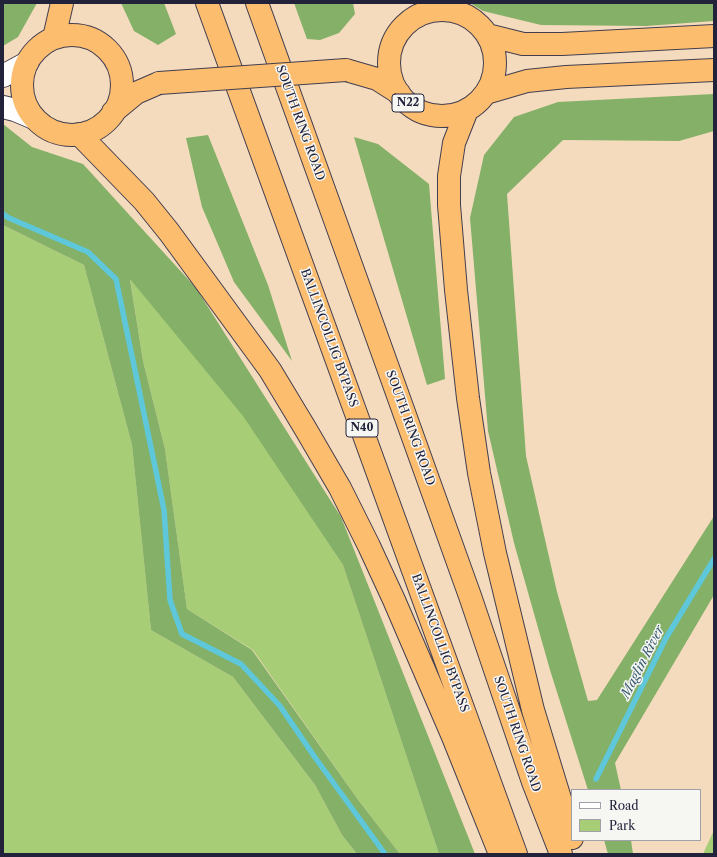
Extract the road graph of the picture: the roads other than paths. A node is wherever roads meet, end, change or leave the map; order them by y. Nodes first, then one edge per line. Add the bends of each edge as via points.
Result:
1 (62, 3) edge
2 (207, 3) edge
3 (257, 3) edge
4 (431, 7) edge
5 (487, 34) junction
6 (714, 36) edge
7 (54, 38) junction
8 (391, 51) junction
9 (27, 62) junction
10 (117, 64) junction
11 (346, 70) junction
12 (714, 70) edge
13 (3, 76) edge
14 (159, 83) junction
15 (399, 93) junction
16 (486, 93) junction
17 (3, 107) edge
18 (467, 110) junction
19 (113, 112) junction
20 (34, 118) junction
21 (80, 134) junction
22 (571, 836) edge
23 (573, 841) edge
24 (500, 854) edge
25 (516, 854) edge
26 (561, 854) edge
27 (577, 854) edge

1 - 7 highway
2 - 25 highway, BALLINCOLLIG BYPASS / N40
3 - 26 highway, SOUTH RING ROAD via 464,581 533,782
4 - 5 highway, N22 via 465,15 478,23
4 - 8 highway, N22 via 407,24 397,36
5 - 6 highway, N22 via 523,44
5 - 16 highway, N22 via 493,48 495,64 493,79
7 - 9 highway, N22 via 38,48
7 - 10 highway, N22 via 68,35 83,36 109,51
8 - 11 highway, N22 via 375,61
8 - 15 highway, N22 via 392,80
9 - 13 street
9 - 20 highway, N22 via 22,77 22,92 26,106
10 - 14 highway, N22 via 132,74
10 - 19 highway, N22 via 121,80 120,97
11 - 14 highway, N22, bridge
11 - 15 highway, N22 via 377,80
12 - 16 highway, N22 via 566,77 527,81
14 - 19 highway, N22 via 136,93
15 - 18 highway, N22 via 409,104 423,112 438,116 453,115
16 - 18 highway, N22
17 - 20 street
18 - 22 highway via 454,143 449,176 456,290 468,398 479,473 495,552 533,710
19 - 21 highway, N22 via 104,122
20 - 21 highway, N22 via 63,134
21 - 24 highway via 144,201 169,232 270,370 340,488 388,586
23 - 27 highway

